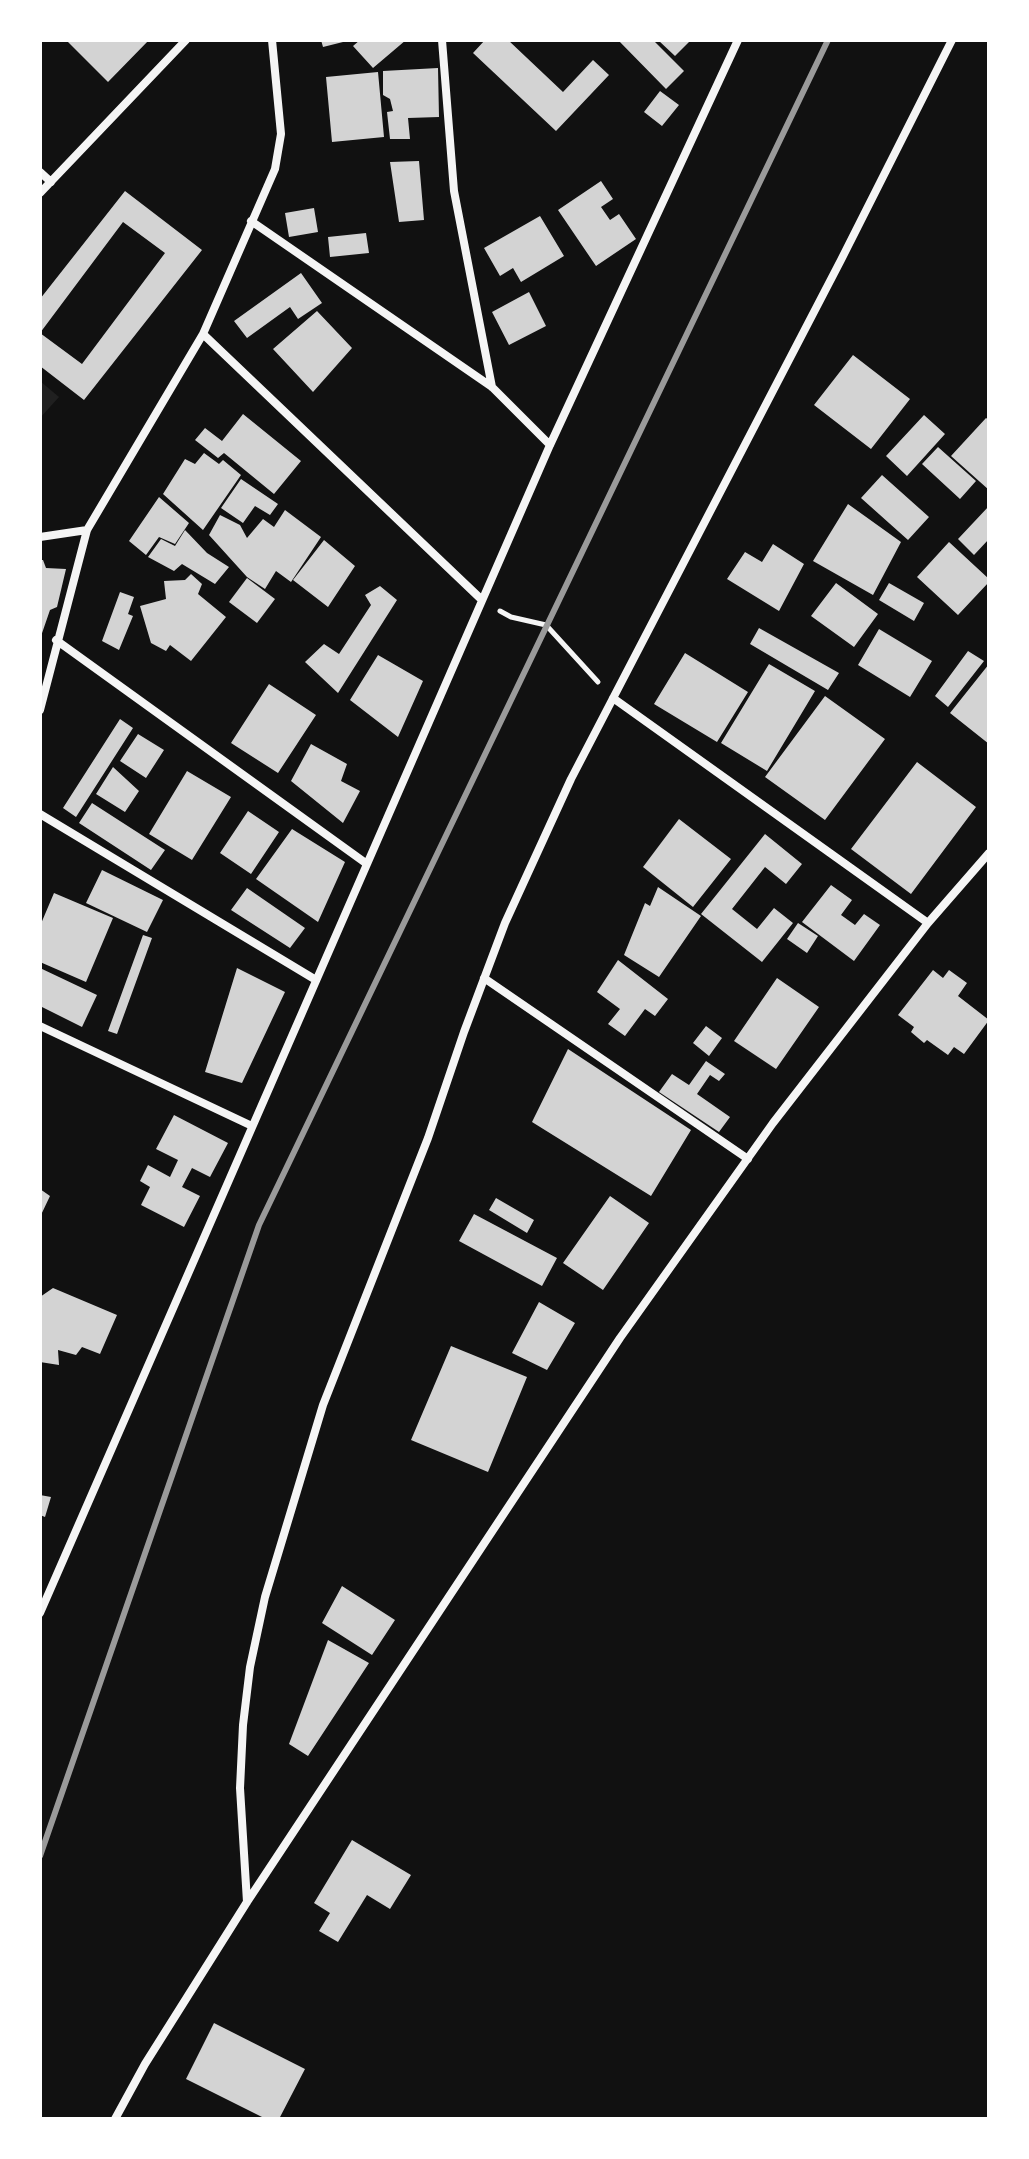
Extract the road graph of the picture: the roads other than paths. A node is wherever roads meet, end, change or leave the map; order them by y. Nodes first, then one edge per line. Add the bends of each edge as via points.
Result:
1 (186, 40) edge
2 (272, 40) edge
3 (442, 40) edge
4 (738, 40) edge
5 (952, 40) edge
6 (40, 172) edge
7 (51, 182) junction
8 (40, 193) edge
9 (251, 221) junction
10 (203, 334) junction
11 (492, 387) junction
12 (550, 445) junction
13 (87, 530) junction
14 (40, 537) edge
15 (482, 600) junction
16 (56, 640) junction
17 (613, 698) junction
18 (40, 710) edge
19 (40, 814) edge
20 (989, 853) edge
21 (367, 864) junction
22 (928, 923) junction
23 (484, 978) junction
24 (316, 980) junction
25 (40, 1026) edge
26 (252, 1126) junction
27 (748, 1159) junction
28 (40, 1613) edge
29 (247, 1902) junction
30 (115, 2119) edge

1 - 7 street
2 - 9 street via 281,134 275,169
3 - 11 street via 454,191
4 - 12 street
5 - 17 street
6 - 7 street
7 - 8 street
9 - 10 street
9 - 11 street
10 - 13 street
10 - 15 street
11 - 12 street
12 - 15 street
13 - 14 street
13 - 16 street
15 - 21 street
16 - 18 street
16 - 21 street
17 - 22 street
17 - 23 street via 571,779
19 - 24 street
20 - 22 street
21 - 24 street
22 - 27 street
23 - 27 street
23 - 29 street via 428,1138 323,1405 265,1597 243,1725 240,1788
24 - 26 street
25 - 26 street
26 - 28 street
27 - 29 street via 580,1397
29 - 30 street

